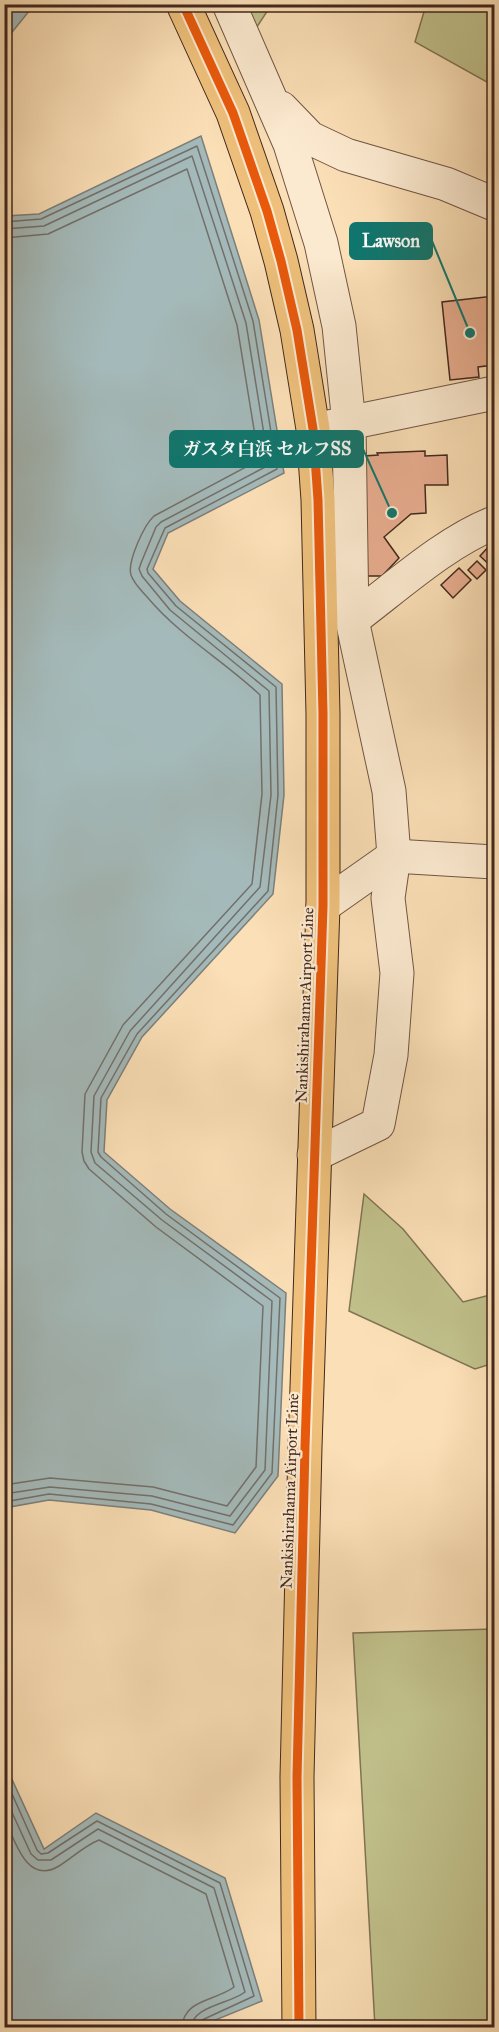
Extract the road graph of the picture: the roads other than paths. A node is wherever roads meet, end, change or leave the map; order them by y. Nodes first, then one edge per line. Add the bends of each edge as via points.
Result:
1 (183, 4) edge
2 (229, 4) edge
3 (270, 95) junction
4 (346, 155) junction
5 (302, 181) junction
6 (495, 204) edge
7 (495, 393) edge
8 (350, 424) junction
9 (313, 429) junction
10 (495, 523) edge
11 (352, 620) junction
12 (394, 856) junction
13 (495, 862) edge
14 (322, 906) junction
15 (314, 1155) junction
16 (299, 2028) edge

1 - 9 main road, Nankishirahama Airport Line via 233,113 267,211 297,330
2 - 3 street
3 - 4 street via 310,138
3 - 5 street
4 - 5 street
4 - 6 street via 446,184
5 - 8 street via 321,243 339,326
7 - 8 street
8 - 9 street
8 - 11 street
9 - 14 main road, Nankishirahama Airport Line via 321,586
10 - 11 street via 439,554
11 - 12 street via 389,791
12 - 13 street
12 - 14 street
12 - 15 street via 388,898 398,973 391,1055 378,1125
14 - 15 main road, Nankishirahama Airport Line
15 - 16 main road, Nankishirahama Airport Line via 297,1777

